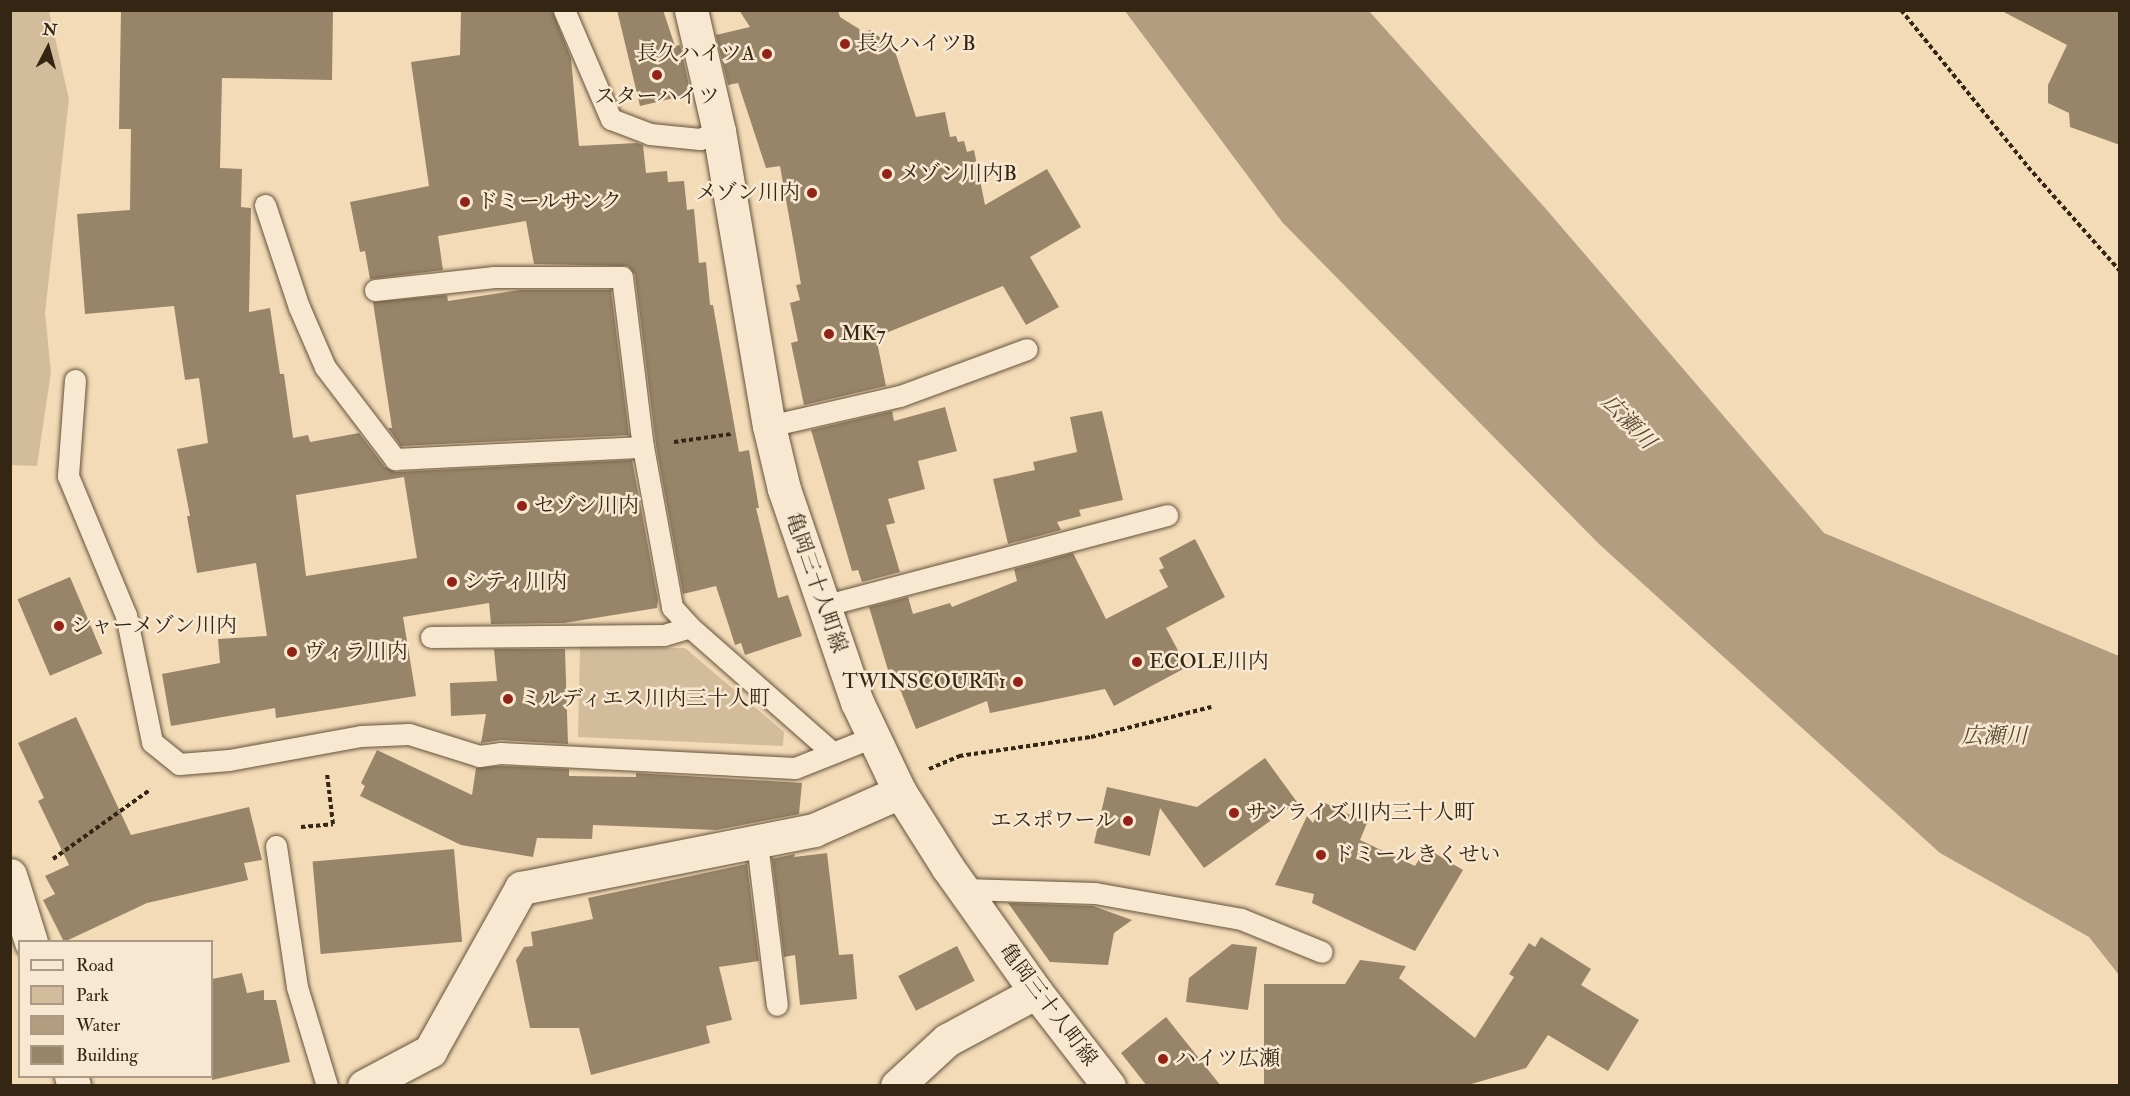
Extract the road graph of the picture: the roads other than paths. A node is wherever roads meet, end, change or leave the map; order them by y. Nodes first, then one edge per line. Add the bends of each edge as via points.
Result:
1 (564, 10) edge
2 (691, 10) edge
3 (719, 131) junction
4 (265, 205) dead end
5 (375, 290) dead end
6 (1027, 350) dead end
7 (75, 380) dead end
8 (769, 426) junction
9 (643, 447) junction
10 (1167, 515) dead end
11 (823, 606) junction
12 (690, 627) junction
13 (431, 637) dead end
14 (873, 738) junction
15 (832, 752) junction
16 (910, 782) junction
17 (757, 843) junction
18 (276, 846) dead end
19 (10, 874) edge
20 (963, 888) junction
21 (30, 940) edge
22 (1322, 952) dead end
23 (1036, 992) junction
24 (777, 1005) dead end
25 (327, 1086) edge
26 (364, 1086) edge
27 (897, 1086) edge
28 (1109, 1086) edge

1 - 3 lane via 611,118 650,134 700,139
2 - 3 street, 亀岡三十人町線
3 - 8 street, 亀岡三十人町線
4 - 9 lane via 299,307 325,367 395,459
5 - 9 lane via 494,277 622,277
6 - 8 lane via 900,396
7 - 15 lane via 68,476 126,615 152,742 179,764 230,760 361,736 409,734 479,756 500,753 795,768
8 - 11 street, 亀岡三十人町線 via 784,489
9 - 12 lane via 672,607
10 - 11 lane
11 - 14 street, 亀岡三十人町線
12 - 13 lane via 664,635
12 - 15 lane
14 - 15 lane
14 - 16 street, 亀岡三十人町線
16 - 17 street via 814,830
16 - 20 street, 亀岡三十人町線
17 - 24 lane
17 - 26 street via 521,888 430,1051
18 - 25 lane via 297,987
19 - 21 street
20 - 22 lane via 1095,893 1219,915 1241,919
20 - 23 street, 亀岡三十人町線
23 - 27 street via 947,1040
23 - 28 street, 亀岡三十人町線

